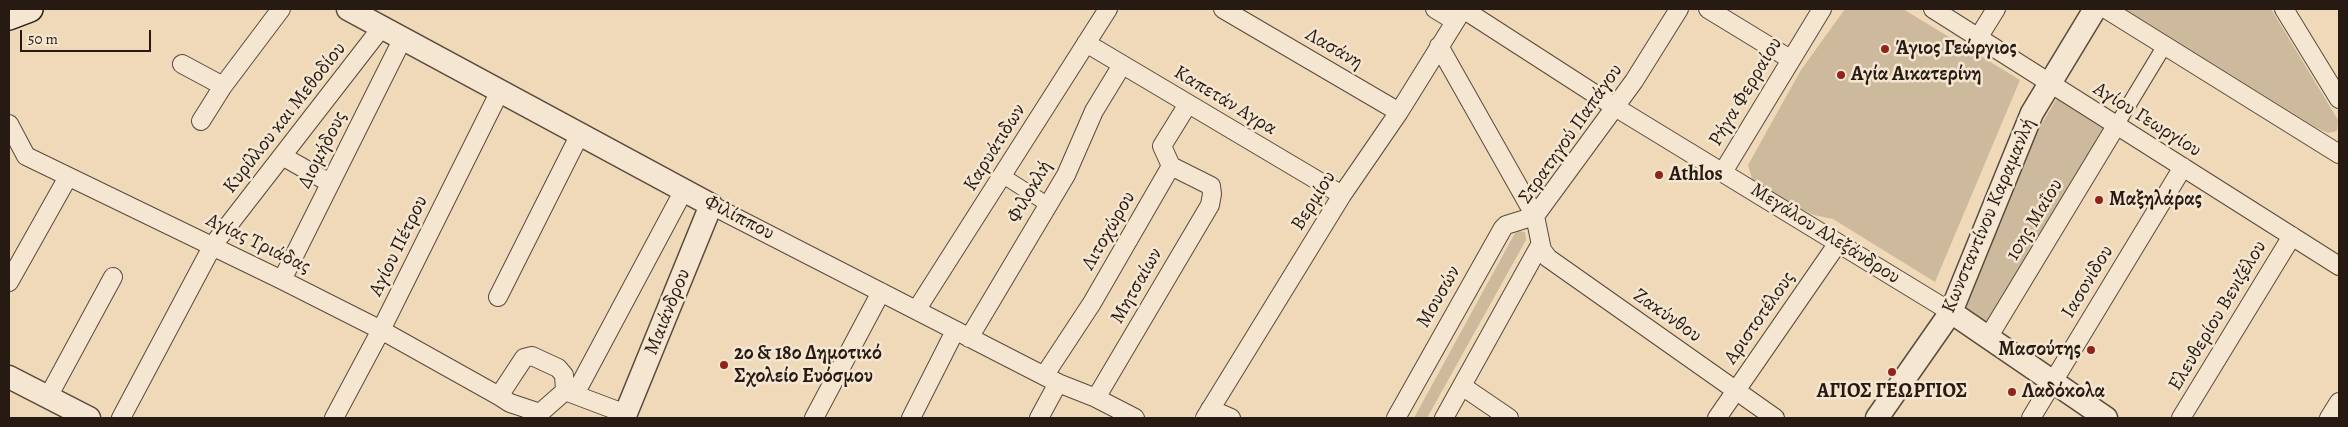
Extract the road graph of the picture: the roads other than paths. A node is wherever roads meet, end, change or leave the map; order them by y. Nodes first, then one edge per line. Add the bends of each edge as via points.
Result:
1 (30, 9) edge
2 (280, 9) edge
3 (348, 9) edge
4 (1108, 9) edge
5 (1223, 9) edge
6 (1435, 9) edge
7 (1679, 9) edge
8 (1708, 9) edge
9 (1822, 9) edge
10 (1933, 9) edge
11 (1996, 9) edge
12 (2095, 9) edge
13 (2106, 9) edge
14 (1460, 13) edge
15 (2293, 13) edge
16 (9, 17) edge
17 (382, 27) junction
18 (403, 38) junction
19 (1978, 38) junction
20 (1086, 43) junction
21 (2165, 45) junction
22 (1439, 46) junction
23 (1790, 59) junction
24 (182, 64) dead end
25 (1122, 65) junction
26 (2049, 83) junction
27 (223, 86) junction
28 (500, 91) junction
29 (2339, 99) edge
30 (1188, 104) junction
31 (1615, 107) junction
32 (1399, 112) junction
33 (201, 121) dead end
34 (9, 124) edge
35 (2116, 126) junction
36 (580, 134) junction
37 (2339, 154) edge
38 (282, 156) junction
39 (1171, 166) junction
40 (2183, 168) junction
41 (1723, 172) junction
42 (1003, 176) junction
43 (68, 177) junction
44 (330, 184) junction
45 (684, 190) junction
46 (1342, 196) junction
47 (1047, 204) junction
48 (711, 205) junction
49 (1535, 216) junction
50 (2292, 236) junction
51 (1838, 243) junction
52 (213, 245) junction
53 (1540, 245) junction
54 (2339, 266) edge
55 (113, 278) dead end
56 (282, 280) junction
57 (9, 282) edge
58 (881, 292) junction
59 (498, 297) dead end
60 (917, 309) junction
61 (1951, 312) junction
62 (381, 330) junction
63 (962, 334) junction
64 (1989, 336) junction
65 (9, 378) edge
66 (1051, 379) junction
67 (2052, 383) junction
68 (1462, 386) junction
69 (1736, 391) junction
70 (570, 392) junction
71 (499, 396) junction
72 (48, 397) junction
73 (1096, 398) junction
74 (2339, 402) edge
75 (1207, 414) edge
76 (539, 416) edge
77 (625, 416) edge
78 (1130, 417) edge
79 (89, 418) edge
80 (122, 418) edge
81 (334, 418) edge
82 (814, 418) edge
83 (911, 418) edge
84 (1039, 418) edge
85 (1231, 418) edge
86 (1396, 418) edge
87 (1444, 418) edge
88 (1509, 418) edge
89 (1717, 418) edge
90 (1775, 418) edge
91 (1878, 418) edge
92 (2031, 418) edge
93 (2106, 418) edge
94 (2181, 418) edge
95 (2329, 418) edge

1 - 16 main road
2 - 27 street
3 - 17 street, Φιλίππου
4 - 20 street, Καρυάτιδων
5 - 32 street, Λασάνη
6 - 14 street, Μεγάλου Αλεξάνδρου
7 - 31 street, Στρατηγού Παπάγου
8 - 23 street
9 - 23 street, Ρήγα Φερραίου
10 - 19 street, Αγίου Γεωργίου
11 - 19 street
12 - 26 street, Κωνσταντίνου Καραμανλή
13 - 21 street
14 - 22 street, Βερμίου
14 - 31 street, Μεγάλου Αλεξάνδρου
15 - 29 street
17 - 18 street, Φιλίππου
17 - 38 street, Κυρίλλου και Μεθοδίου
18 - 28 street, Φιλίππου
18 - 44 street, Διομήδους
19 - 26 street, Αγίου Γεωργίου
20 - 25 street, Καπετάν Αγρα
20 - 42 street, Καρυάτιδων
21 - 35 street
21 - 37 street
22 - 32 street, Βερμίου
22 - 49 street
23 - 41 street, Ρήγα Φερραίου
24 - 27 street
25 - 30 street, Καπετάν Αγρα
25 - 47 street, Φιλοκλή via 1094,111 1066,175
26 - 35 street, Αγίου Γεωργίου
26 - 61 street, Κωνσταντίνου Καραμανλή via 2023,132
27 - 33 street
28 - 36 street, Φιλίππου
28 - 62 street, Αγίου Πέτρου
30 - 39 street via 1162,146
30 - 46 street, Καπετάν Αγρα
31 - 41 street, Μεγάλου Αλεξάνδρου
31 - 49 street, Στρατηγού Παπάγου
32 - 46 street, Βερμίου
34 - 43 street, Αγίας Τριάδας via 26,156
35 - 40 street, Αγίου Γεωργίου
35 - 64 street, 10ης Μαΐου
36 - 45 street, Φιλίππου
36 - 59 street
38 - 44 street
38 - 52 street, Κυρίλλου και Μεθοδίου
39 - 66 street, Λιτοχώρου
39 - 73 street, Μητσαίων via 1211,186 1210,205
40 - 50 street, Αγίου Γεωργίου
40 - 67 street, Ιασoνίδου
41 - 51 street, Μεγάλου Αλεξάνδρου
42 - 47 street
42 - 60 street, Καρυάτιδων
43 - 52 street, Αγίας Τριάδας
43 - 57 street
44 - 56 street, Διομήδους
45 - 48 street, Φιλίππου
45 - 70 street
46 - 75 street, Βερμίου
47 - 63 street, Φιλοκλή
48 - 58 street, Φιλίππου
48 - 77 street, Μαιάνδρου
49 - 53 street, Στρατηγού Παπάγου
49 - 86 street, Μουσών via 1503,228
50 - 54 street, Αγίου Γεωργίου
50 - 94 street, Ελευθερίου Βενιζέλου
51 - 61 street, Μεγάλου Αλεξάνδρου
51 - 69 street, Αριστοτέλους
52 - 56 street, Αγίας Τριάδας
52 - 80 street, Κυρίλλου και Μεθοδίου
53 - 68 street
53 - 69 street, Ζακύνθου via 1548,258
55 - 72 street
56 - 62 street, Αγίας Τριάδας
58 - 60 street, Φιλίππου
58 - 82 street
60 - 63 street, Φιλίππου
61 - 64 street, Μεγάλου Αλεξάνδρου
61 - 91 street, Κωνσταντίνου Καραμανλή
62 - 71 street, Αγίας Τριάδας
62 - 81 street, Αγίου Πέτρου
63 - 66 street, Φιλίππου
63 - 83 street, Φιλοκλή
64 - 67 street, Μεγάλου Αλεξάνδρου
65 - 72 street
66 - 73 street, Φιλίππου
66 - 84 street, Λιτοχώρου
67 - 92 street, Ιασoνίδου
67 - 93 street, Μεγάλου Αλεξάνδρου
68 - 87 street
68 - 88 street
69 - 89 street, Αριστοτέλους
69 - 90 street, Ζακύνθου
70 - 71 street via 558,368 532,356 524,358
70 - 76 street
70 - 77 street
71 - 76 street
72 - 79 street
73 - 78 street, Φιλίππου
74 - 95 street
75 - 85 street

